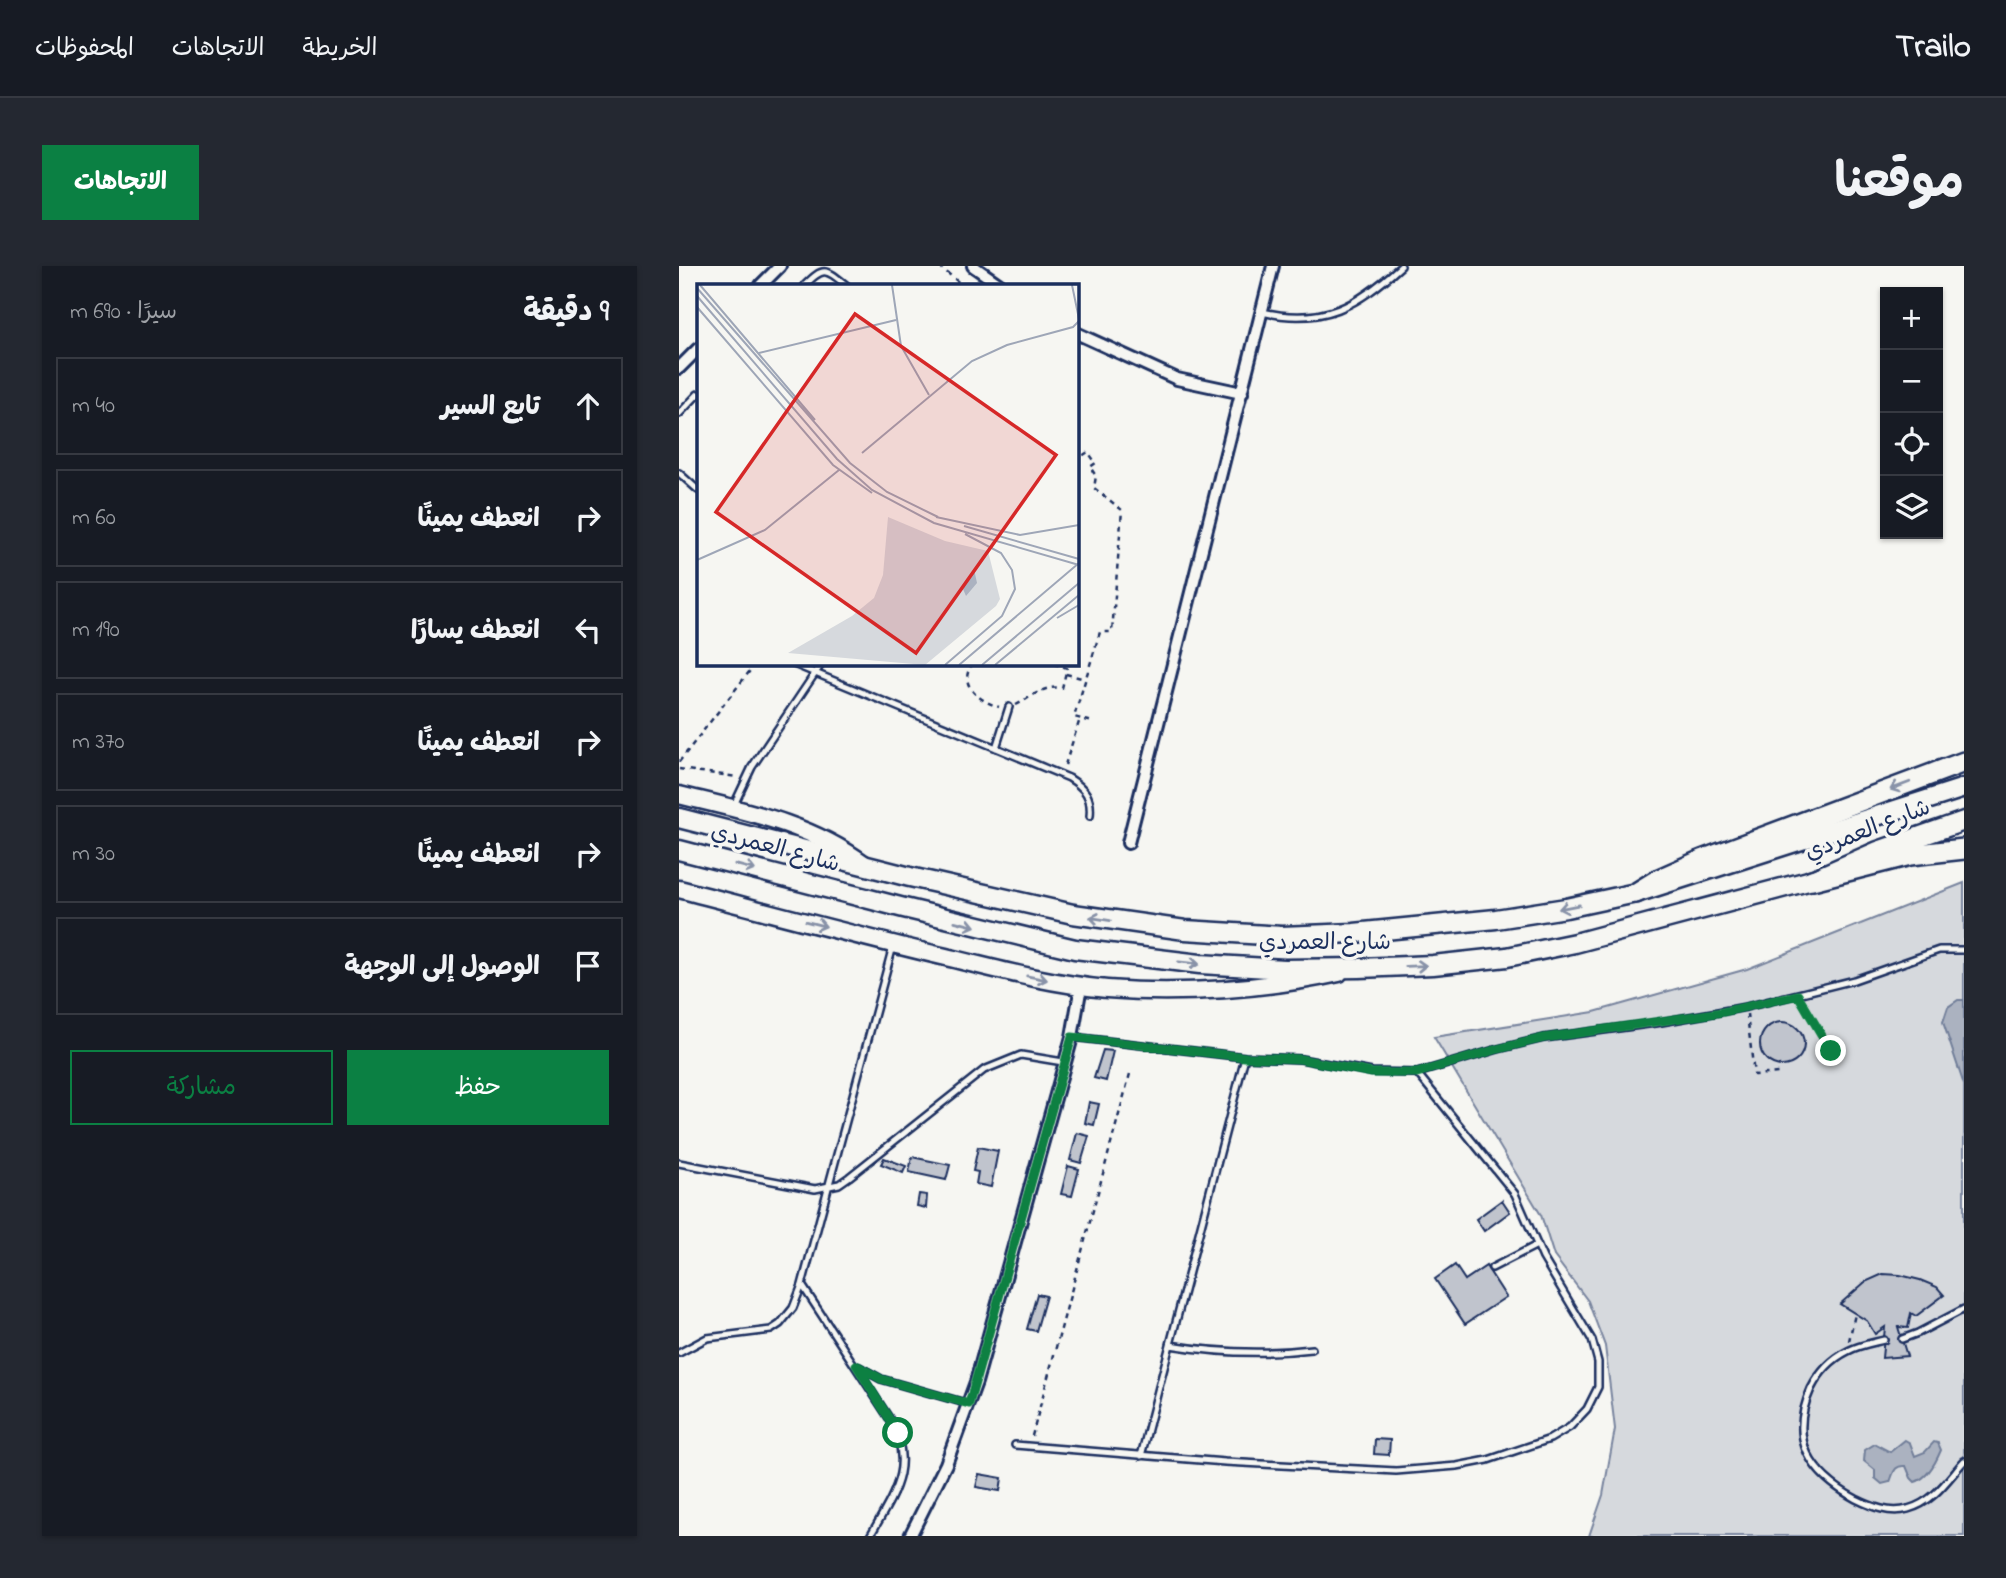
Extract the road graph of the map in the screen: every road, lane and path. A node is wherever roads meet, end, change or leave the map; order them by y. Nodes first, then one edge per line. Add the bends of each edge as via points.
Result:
1 (780, 266) edge
2 (939, 266) edge
3 (973, 266) edge
4 (1273, 266) edge
5 (1401, 266) edge
6 (762, 284) edge
7 (806, 284) edge
8 (845, 284) edge
9 (961, 284) edge
10 (999, 284) edge
11 (1262, 313) junction
12 (1078, 334) edge
13 (697, 350) edge
14 (679, 368) edge
15 (1242, 393) junction
16 (697, 395) edge
17 (679, 414) edge
18 (1078, 457) edge
19 (679, 474) edge
20 (697, 488) edge
21 (754, 665) edge
22 (794, 665) edge
23 (821, 665) edge
24 (972, 665) edge
25 (1058, 665) edge
26 (814, 674) junction
27 (1066, 674) junction
28 (1086, 679) junction
29 (1009, 707) junction
30 (1080, 719) junction
31 (1093, 722) dead end
32 (996, 748) junction
33 (679, 762) edge
34 (1964, 762) edge
35 (679, 769) edge
36 (1062, 775) junction
37 (745, 779) junction
38 (1964, 788) edge
39 (679, 795) edge
40 (733, 808) junction
41 (1090, 816) dead end
42 (679, 818) edge
43 (1964, 821) edge
44 (1128, 843) dead end
45 (1964, 849) edge
46 (679, 850) edge
47 (866, 865) junction
48 (1812, 880) junction
49 (679, 889) edge
50 (1636, 893) junction
51 (894, 944) junction
52 (1964, 950) edge
53 (1359, 968) junction
54 (1081, 986) junction
55 (1798, 995) junction
56 (1746, 1007) junction
57 (1072, 1037) junction
58 (1245, 1057) junction
59 (1063, 1062) junction
60 (1812, 1062) dead end
61 (1132, 1070) dead end
62 (1417, 1073) junction
63 (1779, 1073) dead end
64 (679, 1163) edge
65 (827, 1189) junction
66 (1537, 1245) junction
67 (1492, 1268) dead end
68 (802, 1284) junction
69 (1964, 1309) edge
70 (1855, 1314) dead end
71 (1902, 1339) dead end
72 (1884, 1340) dead end
73 (1170, 1345) junction
74 (1312, 1349) dead end
75 (1847, 1351) junction
76 (679, 1353) edge
77 (856, 1365) junction
78 (969, 1404) junction
79 (1015, 1445) dead end
80 (1030, 1446) junction
81 (1141, 1456) junction
82 (1964, 1461) edge
83 (870, 1536) edge
84 (910, 1536) edge

1 - 6 street
2 - 9 path
3 - 10 street
4 - 11 street
5 - 11 lane via 1361,299 1330,313 1296,318
7 - 8 lane via 824,270
11 - 15 street
12 - 15 street via 1177,379
13 - 14 street
15 - 44 street
16 - 17 lane
18 - 28 path via 1088,452 1096,463 1090,467 1096,476 1094,488 1122,510 1112,632 1100,632
19 - 20 lane
21 - 33 path
22 - 26 lane
23 - 26 lane
24 - 29 path via 968,675 974,694 995,706
25 - 27 path via 1067,668
26 - 32 lane
26 - 37 lane
27 - 28 path
27 - 29 path via 1062,688 1041,689
28 - 30 path via 1074,717
29 - 32 lane
30 - 31 path
30 - 36 path
32 - 36 lane
34 -> 50 highway via 1702,860
35 - 37 path
36 - 41 lane via 1087,793
37 - 40 lane
38 - 50 main road, شارع العمردي
39 - 40 street
40 - 47 street via 805,830
42 - 47 main road, شارع العمردي
43 - 48 main road, شارع العمردي
45 - 48 highway via 1910,855
46 -> 53 main road, شارع العمردي via 1075,948 1200,964
50 -> 47 main road, شارع العمردي via 1425,928 1258,935 1073,914
53 -> 48 main road, شارع العمردي via 1507,957
49 -> 51 street
51 -> 54 street
51 - 65 lane
52 - 55 lane via 1939,950
53 - 54 street via 1279,983 1199,990
54 - 57 street
55 - 56 lane
55 - 60 path via 1831,1051
56 - 62 lane via 1544,1038
56 - 63 path via 1754,1075
57 - 58 lane
57 - 59 street
58 - 62 lane via 1300,1059 1372,1073
58 - 73 lane
59 - 65 lane via 1021,1055 984,1070 839,1185
59 - 78 street
61 - 80 path
62 - 66 lane via 1505,1178
64 - 65 lane
65 - 68 lane
66 - 67 lane
66 - 81 lane via 1593,1340 1598,1362 1598,1387 1587,1409 1550,1439 1488,1460 1396,1471
68 - 76 lane via 780,1325 707,1338
68 - 77 lane
69 - 71 lane
70 - 75 path
72 - 75 lane
73 - 74 lane via 1246,1354
73 - 81 lane
75 - 82 lane via 1822,1371 1804,1406 1803,1443 1824,1476 1871,1506 1907,1510 1940,1490
77 - 78 lane via 881,1379
77 - 83 lane via 898,1433 902,1449 898,1484
78 - 84 street
79 - 80 lane
80 - 81 lane

